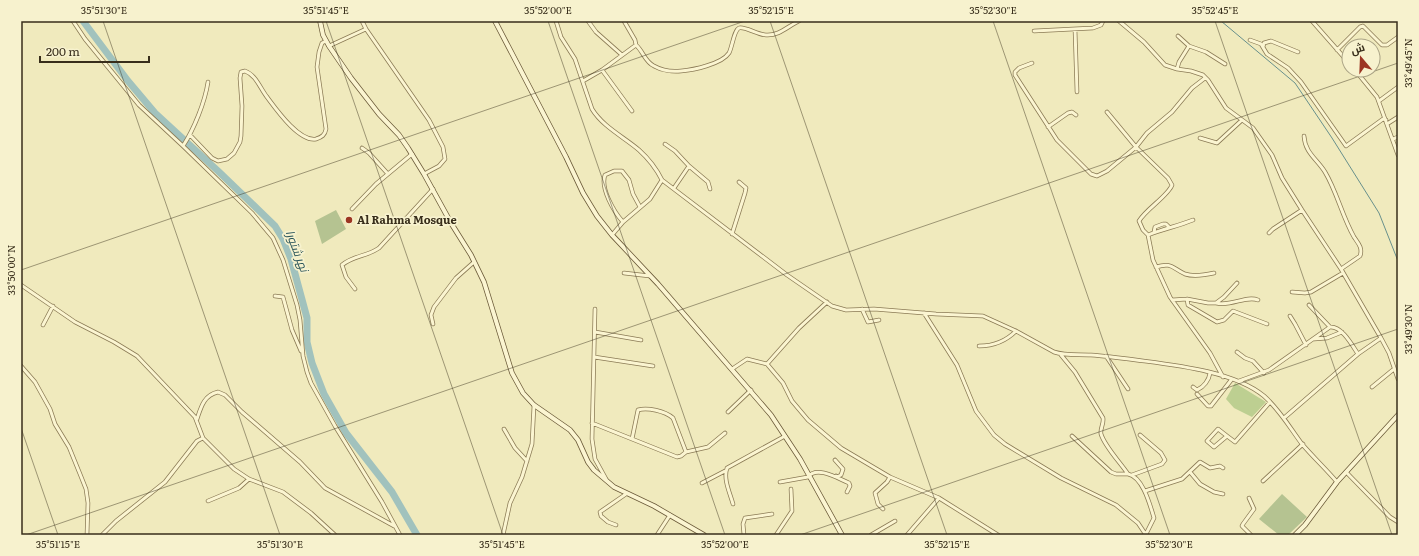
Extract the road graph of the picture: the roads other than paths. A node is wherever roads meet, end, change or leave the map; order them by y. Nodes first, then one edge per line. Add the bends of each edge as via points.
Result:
1 (73, 21) edge
2 (320, 21) edge
3 (362, 21) edge
4 (495, 21) edge
5 (556, 21) edge
6 (588, 21) edge
7 (624, 21) edge
8 (799, 21) edge
9 (1103, 21) edge
10 (1119, 21) edge
11 (1312, 21) edge
12 (366, 29) junction
13 (1075, 29) junction
14 (1034, 31) dead end
15 (1178, 36) dead end
16 (1398, 37) edge
17 (326, 40) junction
18 (1250, 40) dead end
19 (636, 45) junction
20 (329, 46) junction
21 (1189, 46) junction
22 (1263, 47) junction
23 (1337, 50) junction
24 (1298, 52) dead end
25 (1341, 54) edge
26 (622, 55) junction
27 (1032, 63) dead end
28 (1225, 64) dead end
29 (1177, 69) junction
30 (602, 70) junction
31 (1205, 78) junction
32 (1362, 78) edge
33 (208, 82) dead end
34 (583, 82) junction
35 (1398, 87) edge
36 (1077, 92) dead end
37 (1379, 101) junction
38 (632, 111) dead end
39 (1107, 112) dead end
40 (1076, 115) dead end
41 (1398, 117) edge
42 (1242, 120) junction
43 (1386, 120) junction
44 (1387, 124) junction
45 (1048, 127) junction
46 (190, 135) junction
47 (1304, 136) dead end
48 (1398, 137) edge
49 (1200, 138) dead end
50 (1393, 139) junction
51 (184, 144) junction
52 (666, 144) dead end
53 (1136, 146) junction
54 (362, 148) dead end
55 (412, 154) junction
56 (1398, 155) edge
57 (689, 166) junction
58 (388, 174) junction
59 (424, 174) junction
60 (662, 180) junction
61 (739, 182) dead end
62 (674, 188) junction
63 (433, 189) junction
64 (710, 189) dead end
65 (640, 207) junction
66 (352, 209) dead end
67 (1302, 210) junction
68 (1193, 220) dead end
69 (623, 222) junction
70 (1269, 233) dead end
71 (612, 234) junction
72 (732, 234) junction
73 (1148, 235) junction
74 (474, 262) junction
75 (1156, 267) junction
76 (1342, 271) junction
77 (624, 273) dead end
78 (1214, 273) dead end
79 (650, 276) junction
80 (1237, 283) dead end
81 (21, 285) edge
82 (355, 289) dead end
83 (1292, 292) dead end
84 (275, 296) dead end
85 (1187, 298) junction
86 (1172, 300) junction
87 (1258, 300) dead end
88 (827, 302) junction
89 (1216, 303) junction
90 (1309, 305) dead end
91 (53, 306) junction
92 (595, 309) dead end
93 (862, 309) junction
94 (924, 313) junction
95 (1290, 316) dead end
96 (879, 320) dead end
97 (433, 324) dead end
98 (1267, 324) dead end
99 (43, 325) dead end
100 (1330, 327) junction
101 (1016, 331) junction
102 (595, 332) junction
103 (1342, 332) junction
104 (1381, 338) junction
105 (1314, 339) junction
106 (641, 340) dead end
107 (1306, 345) junction
108 (979, 346) dead end
109 (1237, 352) dead end
110 (1061, 354) junction
111 (1358, 354) junction
112 (303, 356) junction
113 (1106, 356) junction
114 (594, 357) junction
115 (767, 364) junction
116 (21, 366) edge
117 (653, 366) dead end
118 (732, 369) junction
119 (1394, 369) junction
120 (1210, 373) junction
121 (1264, 373) junction
122 (1223, 376) junction
123 (1398, 379) edge
124 (1232, 380) junction
125 (1238, 381) junction
126 (1193, 387) dead end
127 (1372, 387) dead end
128 (1128, 389) dead end
129 (750, 390) junction
130 (1197, 394) dead end
131 (1270, 402) junction
132 (534, 405) junction
133 (728, 412) dead end
134 (1397, 417) edge
135 (1284, 418) junction
136 (197, 419) junction
137 (592, 423) junction
138 (504, 428) dead end
139 (199, 430) junction
140 (725, 433) dead end
141 (1140, 435) dead end
142 (785, 436) junction
143 (1072, 436) dead end
144 (1227, 436) junction
145 (203, 438) junction
146 (632, 438) junction
147 (198, 441) junction
148 (1303, 444) junction
149 (686, 452) junction
150 (835, 460) dead end
151 (527, 461) junction
152 (1223, 468) dead end
153 (725, 471) junction
154 (1190, 472) junction
155 (1346, 472) junction
156 (1128, 474) junction
157 (831, 475) junction
158 (1132, 475) junction
159 (808, 477) junction
160 (890, 477) junction
161 (249, 479) junction
162 (780, 482) dead end
163 (1263, 482) dead end
164 (1337, 482) junction
165 (608, 483) junction
166 (702, 483) dead end
167 (792, 489) dead end
168 (1145, 491) junction
169 (847, 492) dead end
170 (626, 494) junction
171 (1223, 494) dead end
172 (939, 498) junction
173 (1249, 498) dead end
174 (208, 501) dead end
175 (733, 504) dead end
176 (883, 509) dead end
177 (772, 514) dead end
178 (670, 515) junction
179 (895, 520) dead end
180 (1398, 522) edge
181 (616, 525) dead end
182 (396, 526) junction
183 (1146, 534) edge
184 (87, 535) edge
185 (102, 535) edge
186 (335, 535) edge
187 (400, 535) edge
188 (503, 535) edge
189 (657, 535) edge
190 (704, 535) edge
191 (744, 535) edge
192 (776, 535) edge
193 (842, 535) edge
194 (871, 535) edge
195 (907, 535) edge
196 (998, 535) edge
197 (1251, 535) edge
198 (1295, 535) edge

1 - 51 street via 133,98
2 - 17 street
3 - 12 street
4 - 71 street via 583,193
5 - 34 street
6 - 26 street via 596,32
7 - 19 street
8 - 19 street via 772,35 739,28 724,59 680,71 654,66
9 - 13 street via 1098,27
10 - 29 street via 1144,42 1165,65
11 - 23 street
12 - 20 street
12 - 59 street via 429,120 443,146 445,159 439,166
13 - 14 street
13 - 36 street
15 - 21 street
16 - 23 street via 1387,45 1382,45 1363,26
17 - 20 street
17 - 46 street via 322,43 317,62 326,129 322,136 309,139 301,135 277,110 255,78 245,71 241,72 240,78 241,136 234,153 227,159 218,161
18 - 22 street
19 - 26 street
20 - 55 street via 351,79
21 - 28 street via 1206,52
21 - 29 street
22 - 24 street via 1264,43 1271,40
22 - 43 street via 1266,54 1288,68 1301,82 1346,146 1383,119
23 - 25 street
26 - 30 street
27 - 45 street via 1017,69 1015,75
29 - 31 street via 1192,71
30 - 34 street
30 - 38 street
31 - 42 street via 1226,108
31 - 53 street via 1194,86 1172,112
32 - 37 street
33 - 46 street
34 - 60 street via 595,113 648,158
35 - 37 street
37 - 43 street
39 - 53 street
40 - 45 street via 1068,112
41 - 44 street
42 - 49 street via 1218,143
42 - 67 street via 1253,128 1272,155 1282,178
43 - 44 street
44 - 50 street
45 - 53 street via 1073,157 1091,174 1097,176 1107,171
46 - 51 street
47 - 76 street via 1308,151 1325,172 1348,226 1361,249 1360,256
48 - 50 street
50 - 56 street
51 - 112 street via 273,238 297,305
52 - 57 street
53 - 73 street via 1172,185 1139,221
54 - 58 street
55 - 58 street
55 - 59 street
57 - 62 street
57 - 64 street via 708,182
58 - 66 street
59 - 63 street
60 - 62 street
60 - 65 street via 650,198
61 - 72 street via 746,188
62 - 72 street
63 - 74 street
63 - 82 street via 378,248 369,254 356,256 342,266
65 - 69 street
65 - 69 street via 629,180 622,172 614,171 605,175 603,180 609,201
67 - 70 street
67 - 76 street
68 - 73 street
69 - 71 street
71 - 79 street
72 - 88 street
73 - 75 street
74 - 97 street via 456,278 434,307 431,315
74 - 132 street via 488,293 512,372 523,393
75 - 78 street via 1171,265 1190,275
75 - 86 street
76 - 83 street via 1311,292
76 - 104 street
77 - 79 street
79 - 118 street
80 - 89 street
81 - 91 street
84 - 112 street via 283,297 292,330
85 - 86 street
85 - 89 street
85 - 98 street via 1188,305 1217,322 1224,320 1233,311
86 - 122 street via 1210,353
87 - 89 street via 1253,298 1224,305
88 - 93 street via 839,309
88 - 115 street
90 - 100 street
91 - 99 street
91 - 136 street via 75,322 137,356
92 - 102 street
93 - 94 street
93 - 96 street via 868,322
94 - 101 street via 979,315
94 - 183 street via 956,365 976,411 994,435 1061,478 1116,505 1138,523
95 - 107 street
100 - 103 street
100 - 105 street
101 - 108 street via 990,346
101 - 110 street
102 - 106 street
102 - 114 street
103 - 105 street via 1327,338
103 - 111 street
104 - 111 street
104 - 119 street
105 - 107 street
107 - 121 street
109 - 121 street via 1253,361
110 - 113 street
110 - 156 street via 1103,418 1101,433
111 - 135 street
112 - 182 street via 308,378 319,399
113 - 120 street
113 - 128 street
114 - 117 street
114 - 137 street
115 - 118 street via 747,359
115 - 160 street via 792,401 815,426 842,448
116 - 184 street via 35,382 50,409 86,489
118 - 129 street
119 - 123 street
119 - 127 street
120 - 122 street
120 - 126 street via 1209,379 1199,389
121 - 125 street
122 - 124 street
124 - 125 street
124 - 130 street via 1211,406
125 - 131 street via 1257,391
129 - 133 street
129 - 142 street
131 - 135 street
131 - 144 street via 1235,442
132 - 151 street via 532,444
132 - 165 street via 570,430 578,440 588,462
134 - 155 street
135 - 148 street
136 - 139 street
136 - 182 street via 202,404 209,396 218,392 225,395 300,462 325,488
137 - 146 street
137 - 165 street via 595,459
138 - 151 street
139 - 145 street
139 - 147 street
140 - 149 street via 708,447
141 - 158 street via 1161,453 1165,460 1162,464
142 - 153 street via 730,465
142 - 159 street
143 - 156 street via 1111,472
144 - 144 street via 1218,429 1207,441 1214,447
145 - 147 street
145 - 161 street via 234,469
146 - 149 street via 677,457
146 - 149 street via 638,410 662,412 673,418
147 - 185 street via 165,482
148 - 163 street
148 - 164 street
150 - 157 street via 843,469 838,477
151 - 188 street via 510,503
152 - 154 street via 1210,468 1200,462
153 - 166 street
153 - 175 street
154 - 168 street via 1182,479
154 - 171 street via 1200,484
155 - 164 street
155 - 180 street
156 - 158 street
157 - 159 street via 816,471
157 - 169 street via 849,483
158 - 168 street
159 - 162 street
159 - 193 street
160 - 172 street
160 - 176 street via 875,493 878,504
161 - 174 street via 239,488
161 - 186 street via 286,494
164 - 198 street
165 - 170 street
167 - 192 street via 792,510
168 - 183 street via 1154,518
170 - 178 street
170 - 181 street via 600,512 600,516
172 - 195 street
172 - 196 street
173 - 197 street via 1254,509 1242,525
177 - 191 street via 745,518
178 - 189 street
178 - 190 street
179 - 194 street
182 - 187 street

